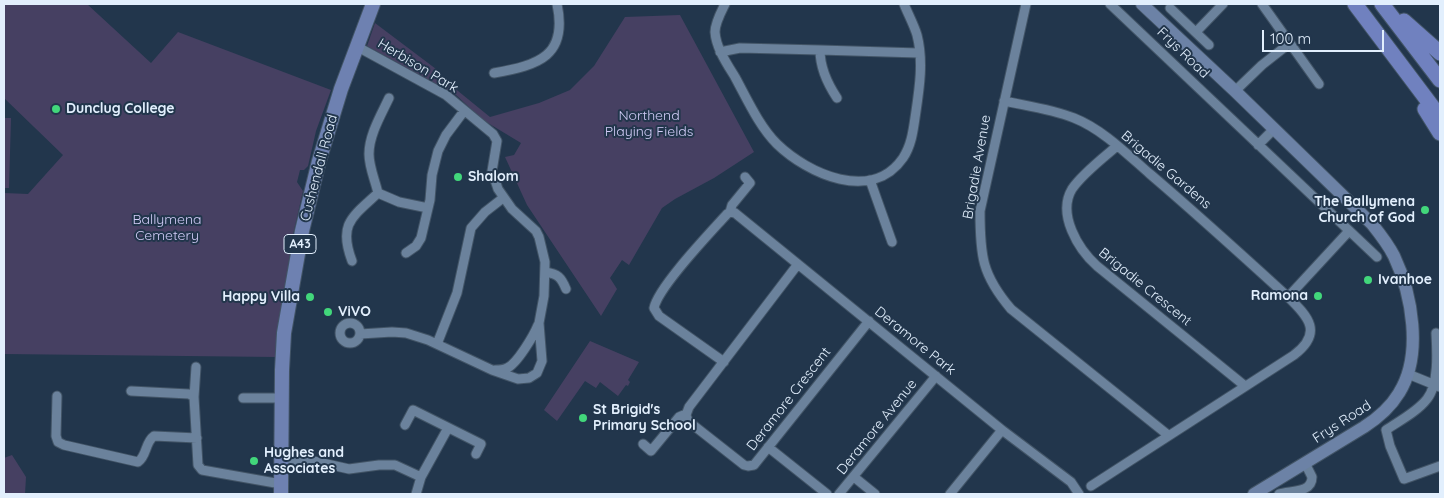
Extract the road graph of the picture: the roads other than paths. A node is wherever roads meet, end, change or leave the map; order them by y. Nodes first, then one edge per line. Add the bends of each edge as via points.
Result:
1 (373, 4) edge
2 (558, 4) edge
3 (724, 4) edge
4 (906, 4) edge
5 (1026, 4) edge
6 (1110, 4) edge
7 (1142, 4) edge
8 (1223, 4) edge
9 (1262, 4) edge
10 (1355, 4) edge
11 (1382, 4) edge
12 (1387, 4) edge
13 (1170, 8) dead end
14 (1376, 30) junction
15 (1196, 32) junction
16 (1290, 43) junction
17 (1209, 45) dead end
18 (356, 46) junction
19 (820, 50) junction
20 (720, 52) junction
21 (1440, 53) edge
22 (919, 54) junction
23 (494, 73) dead end
24 (1440, 80) edge
25 (1319, 84) dead end
26 (1235, 91) junction
27 (389, 98) dead end
28 (837, 98) dead end
29 (1004, 101) junction
30 (464, 111) junction
31 (1440, 117) edge
32 (1274, 129) junction
33 (1440, 133) edge
34 (1258, 144) junction
35 (1117, 146) junction
36 (745, 177) dead end
37 (870, 180) junction
38 (378, 193) junction
39 (503, 198) junction
40 (428, 208) junction
41 (730, 212) junction
42 (1349, 231) junction
43 (892, 242) dead end
44 (406, 253) dead end
45 (1377, 257) dead end
46 (352, 261) dead end
47 (798, 264) junction
48 (545, 272) junction
49 (566, 289) dead end
50 (1288, 298) junction
51 (869, 321) junction
52 (539, 323) junction
53 (1436, 333) dead end
54 (360, 334) dead end
55 (437, 344) junction
56 (724, 362) junction
57 (196, 367) dead end
58 (492, 370) junction
59 (1408, 374) junction
60 (936, 376) junction
61 (1245, 386) junction
62 (1437, 386) edge
63 (131, 391) dead end
64 (57, 396) dead end
65 (194, 397) junction
66 (243, 398) dead end
67 (281, 398) junction
68 (686, 414) junction
69 (405, 425) dead end
70 (448, 428) junction
71 (1002, 430) junction
72 (1168, 435) junction
73 (197, 438) junction
74 (643, 444) dead end
75 (768, 447) junction
76 (476, 454) dead end
77 (281, 461) junction
78 (1306, 463) junction
79 (1440, 466) edge
80 (421, 477) junction
81 (854, 477) junction
82 (1091, 486) dead end
83 (281, 489) edge
84 (416, 494) edge
85 (827, 494) edge
86 (839, 494) edge
87 (875, 494) edge
88 (950, 494) edge
89 (1079, 494) edge
90 (1254, 494) edge
91 (1279, 494) edge

1 - 18 main road, Cushendall Road / A43
2 - 23 street via 560,31 551,51 528,66
3 - 20 street via 715,30
4 - 22 street
5 - 29 street, Brigadie Avenue
6 - 34 street, Frys Road
7 - 26 street, Frys Road
8 - 15 street
9 - 16 street
10 - 14 highway
11 - 24 highway
12 - 21 highway
13 - 15 street
14 - 31 highway
14 - 33 highway
15 - 17 street
16 - 25 street
16 - 26 street
18 - 30 street, Herbison Park via 446,95
18 - 67 main road, Cushendall Road / A43 via 319,161 302,231 284,333
19 - 20 street via 740,48
19 - 22 street
19 - 28 street via 825,76
20 - 37 street via 777,144 822,174 850,181
22 - 37 street via 919,87 910,144 901,160 885,174
26 - 32 street, Frys Road
27 - 38 street via 369,149
29 - 35 street, Brigadie Gardens via 1075,118
29 - 72 street, Brigadie Avenue via 980,212 985,268 997,292 1011,309
30 - 39 street, Herbison Park via 496,138 498,146 492,171
30 - 40 street, Herbison Park via 438,151
32 - 34 street
32 - 59 street, Frys Road via 1372,224 1394,256 1412,322 1414,346
34 - 42 street, Frys Road
35 - 50 street, Brigadie Gardens via 1200,216
35 - 61 street, Brigadie Crescent via 1079,181 1070,195 1068,216 1076,240 1096,266
36 - 41 street via 750,183
37 - 43 street
38 - 40 street via 399,202
38 - 46 street via 357,212 347,228 346,240
39 - 48 street via 538,234
39 - 55 street via 484,212 471,228 457,292
40 - 44 street, Herbison Park via 420,240
41 - 47 street, Deramore Park
41 - 56 street via 679,269 654,307 658,316
42 - 45 street, Frys Road
42 - 50 street
47 - 51 street, Deramore Park
47 - 56 street
48 - 49 street via 556,274
48 - 52 street
50 - 61 street, Brigadie Gardens via 1309,321 1307,343 1291,358
51 - 60 street, Deramore Park
51 - 75 street, Deramore Crescent
52 - 58 street via 512,364 505,369
52 - 58 street via 542,361 535,375 522,379
53 - 62 street
54 - 55 street via 406,333
55 - 58 street
56 - 68 street
57 - 65 street
59 - 62 street
59 - 78 street, Frys Road via 1400,393 1379,417
60 - 71 street, Deramore Park
60 - 81 street, Deramore Avenue
61 - 72 street, Brigadie Gardens
62 - 79 street via 1422,405 1386,430 1404,480
63 - 65 street via 189,394
64 - 73 street via 56,436 63,445 138,462 154,436
65 - 73 street
66 - 67 street
67 - 77 main road, Cushendall Road / A43
68 - 74 street via 679,417 651,451
68 - 75 street, Deramore Crescent via 688,421 745,466 756,464
69 - 70 street via 412,410
70 - 76 street via 481,444
70 - 80 street
71 - 88 street
71 - 89 street, Deramore Park via 1071,482
72 - 82 street, Brigadie Gardens
73 - 83 street via 198,465 202,470
75 - 85 street
77 - 80 street via 309,460 349,469 396,466
77 - 83 main road, Cushendall Road / A43
78 - 90 street, Frys Road
78 - 91 street via 1312,477 1310,485
80 - 84 street
81 - 86 street, Deramore Avenue
81 - 87 street

